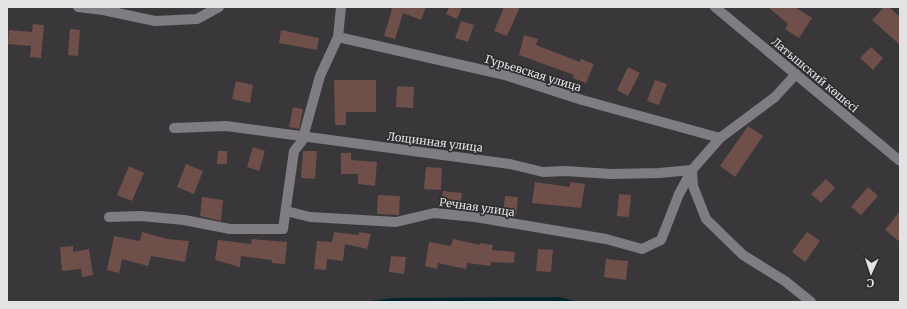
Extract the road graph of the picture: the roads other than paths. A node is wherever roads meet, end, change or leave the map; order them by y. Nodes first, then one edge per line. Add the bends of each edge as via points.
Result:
1 (78, 7) edge
2 (219, 7) edge
3 (341, 7) edge
4 (715, 7) edge
5 (338, 37) junction
6 (796, 74) junction
7 (174, 128) dead end
8 (303, 137) junction
9 (720, 138) junction
10 (900, 161) edge
11 (692, 170) junction
12 (286, 211) junction
13 (109, 218) dead end
14 (811, 302) edge

1 - 2 street via 155,21 197,19
3 - 5 street
4 - 6 street, Латышский көшесі
5 - 8 street via 320,76
5 - 9 street, Гурьевская улица via 505,75 582,100
6 - 9 street via 775,97
6 - 10 street, Латышский көшесі
7 - 8 street, Лощинная улица via 226,126
8 - 11 street, Лощинная улица via 496,162 543,172 611,174
8 - 12 street via 294,151
9 - 11 street
11 - 12 street, Речная улица via 679,194 661,240 642,249 606,240 434,213 396,222 310,217
11 - 14 street via 693,186 706,219 743,255 785,281
12 - 13 street via 283,229 230,229 184,220 141,216

